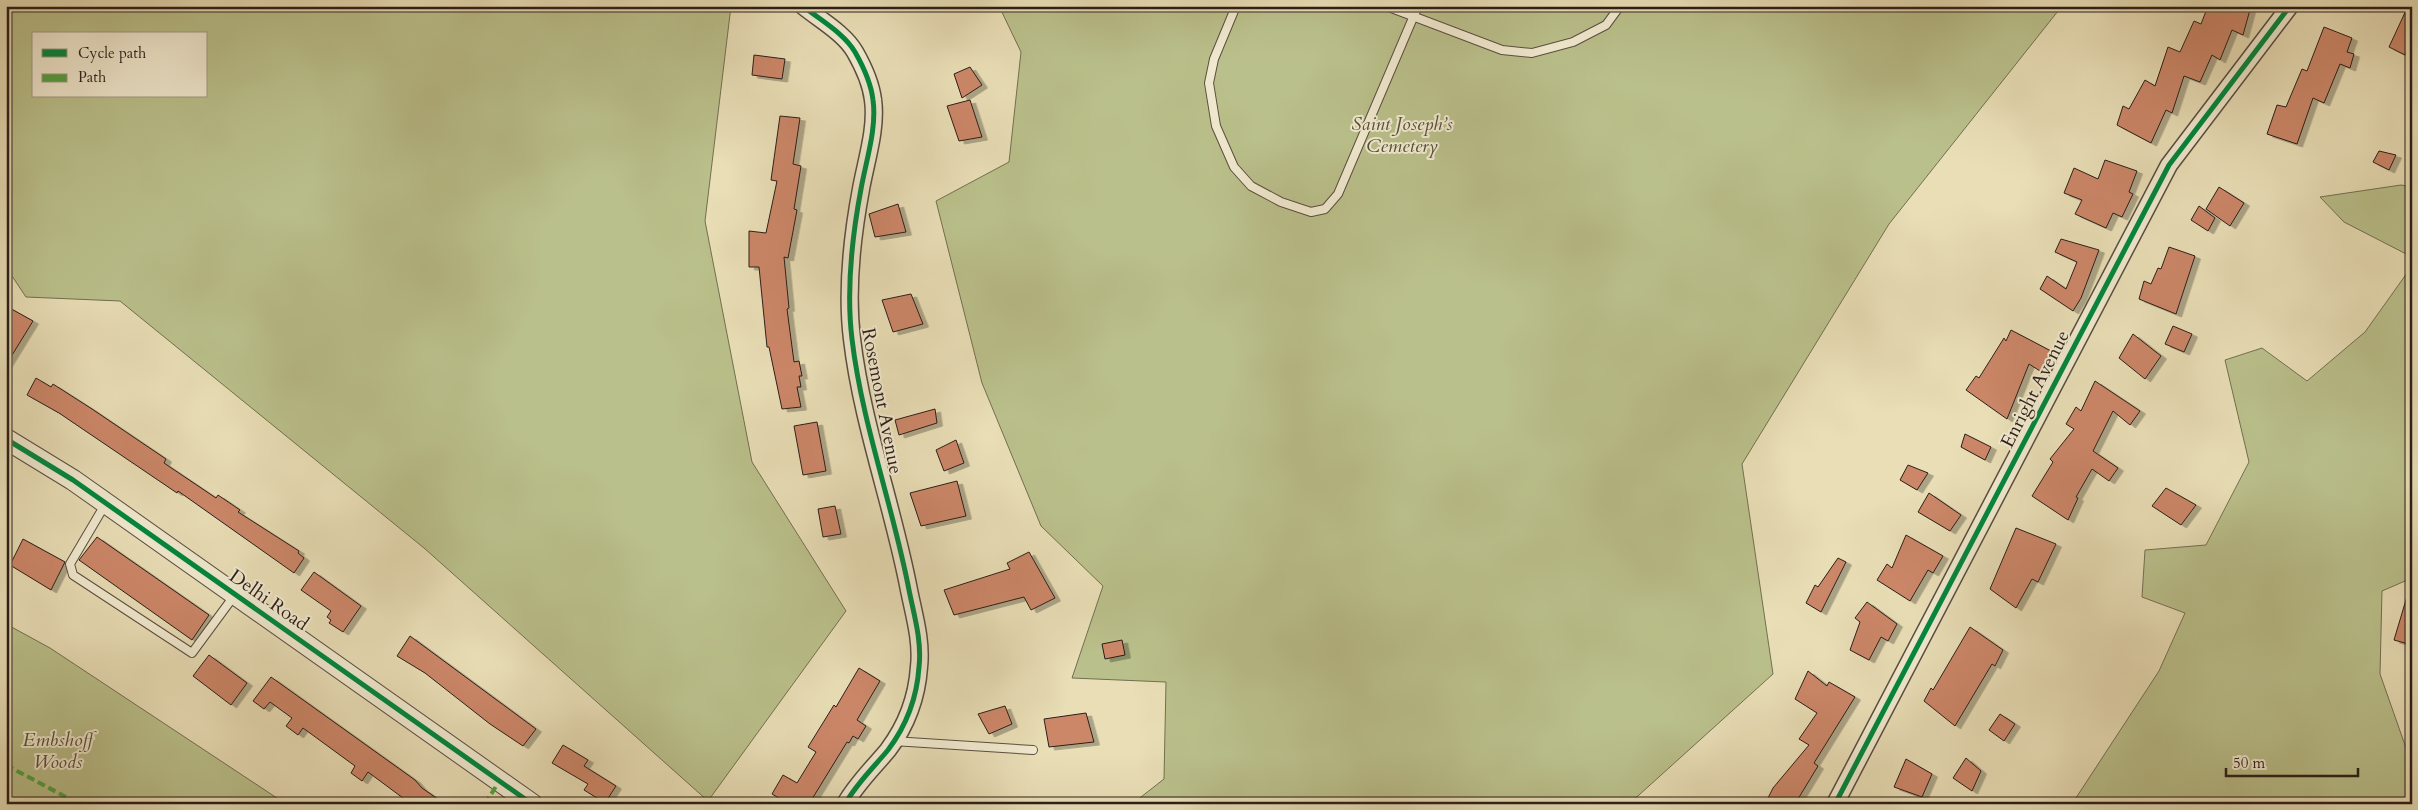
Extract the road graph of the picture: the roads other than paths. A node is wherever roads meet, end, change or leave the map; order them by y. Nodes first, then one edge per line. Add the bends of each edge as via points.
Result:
1 (803, 6) edge
2 (1236, 6) edge
3 (1386, 6) edge
4 (1418, 6) edge
5 (1620, 6) edge
6 (2290, 6) edge
7 (1413, 17) junction
8 (6, 440) edge
9 (106, 503) junction
10 (235, 595) junction
11 (893, 742) junction
12 (1033, 750) dead end
13 (532, 804) edge
14 (845, 804) edge
15 (1835, 804) edge

1 - 11 street, Rosemont Avenue via 854,50 874,100 853,245 851,322 872,442 903,557 919,640 916,690
2 - 7 lane via 1211,75 1216,126 1234,167 1251,186 1281,202 1311,212 1325,209 1338,194
3 - 7 lane
4 - 7 lane
5 - 7 lane via 1606,25 1573,42 1532,53 1502,50
6 - 15 street, Enright Avenue via 2168,165
8 - 9 street, Delhi Road
9 - 10 street, Delhi Road
9 - 10 lane via 70,564 73,575 192,653
10 - 13 street, Delhi Road
11 - 12 lane
11 - 14 street, Rosemont Avenue

